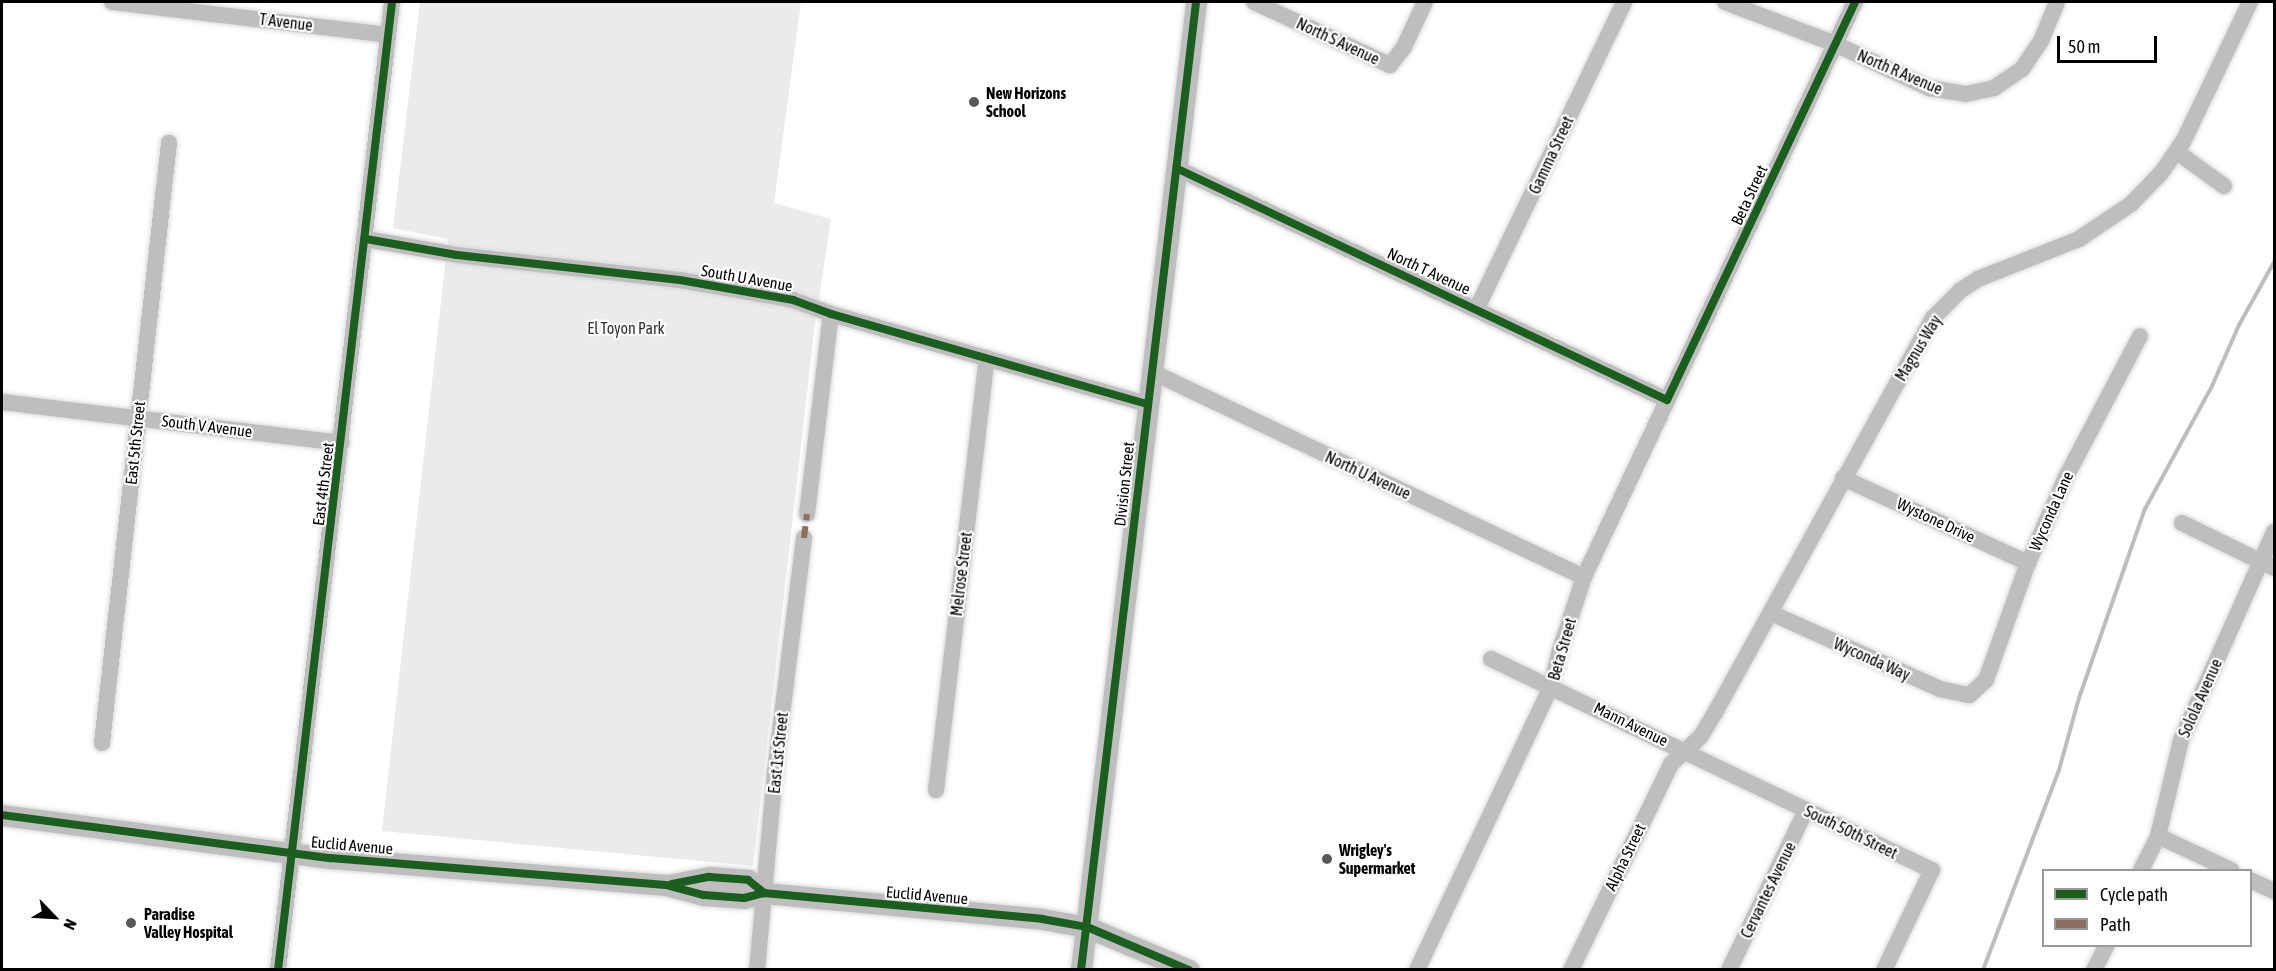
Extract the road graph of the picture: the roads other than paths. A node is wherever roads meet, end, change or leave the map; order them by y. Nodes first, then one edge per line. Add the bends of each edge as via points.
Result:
1 (112, 2) edge
2 (392, 2) edge
3 (1196, 2) edge
4 (1254, 2) edge
5 (1425, 2) edge
6 (1624, 2) edge
7 (1725, 2) edge
8 (1855, 2) edge
9 (2057, 2) edge
10 (2250, 2) edge
11 (388, 35) junction
12 (1836, 44) junction
13 (169, 143) dead end
14 (2177, 152) junction
15 (1178, 169) junction
16 (2224, 186) dead end
17 (366, 239) junction
18 (1477, 308) junction
19 (831, 314) junction
20 (2140, 336) dead end
21 (987, 358) junction
22 (1152, 372) junction
23 (1667, 400) junction
24 (2, 402) edge
25 (1147, 404) junction
26 (138, 417) junction
27 (342, 443) junction
28 (1844, 478) junction
29 (807, 514) dead end
30 (2182, 523) dead end
31 (2274, 532) edge
32 (804, 538) dead end
33 (2028, 563) junction
34 (2268, 564) edge
35 (1584, 577) junction
36 (1771, 613) junction
37 (1491, 659) dead end
38 (1551, 686) junction
39 (1974, 691) joint
40 (102, 743) dead end
41 (1686, 750) junction
42 (936, 790) dead end
43 (1770, 793) joint
44 (1806, 810) junction
45 (2, 815) edge
46 (2158, 836) junction
47 (291, 852) junction
48 (2142, 869) edge
49 (2229, 869) edge
50 (2252, 881) edge
51 (2274, 891) edge
52 (764, 893) junction
53 (1087, 927) junction
54 (2105, 947) edge
55 (278, 969) edge
56 (757, 969) edge
57 (1081, 969) edge
58 (1189, 969) edge
59 (1417, 969) edge
60 (1572, 969) edge
61 (1729, 969) edge
62 (1884, 969) edge
63 (2094, 969) edge

1 - 11 street, T Avenue
2 - 11 street, East 4th Street
3 - 15 main road, Division Street
4 - 5 street, North S Avenue via 1390,65 1404,47
6 - 18 street, Gamma Street
7 - 12 street, North R Avenue
8 - 12 street, Beta Street
9 - 12 street, North R Avenue via 2032,57 2022,69 1994,88 1966,94 1929,88
10 - 14 street, Magnus Way
11 - 17 street, East 4th Street
12 - 23 street, Beta Street
13 - 26 street, East 5th Street
14 - 16 street
14 - 28 street, Magnus Way via 2123,211 2079,239 1988,274 1961,290 1933,318
15 - 18 street, North T Avenue
15 - 22 main road, Division Street
17 - 19 street, South U Avenue via 457,255 680,280 793,300
17 - 27 street, East 4th Street
18 - 23 street, North T Avenue
19 - 21 street, South U Avenue
19 - 29 street
20 - 33 street, Wyconda Lane via 2075,459
21 - 25 street, South U Avenue
21 - 42 street, Melrose Street
22 - 25 main road, Division Street
22 - 35 street, North U Avenue
23 - 35 street, Beta Street
24 - 26 street, South V Avenue
25 - 53 main road, Division Street
26 - 27 street, South V Avenue
26 - 40 street, East 5th Street
27 - 47 street, East 4th Street
28 - 33 street, Wystone Drive
28 - 36 street, Magnus Way
30 - 34 street
31 - 34 street, Solola Avenue
32 - 52 street, East 1st Street
33 - 39 street, Wyconda Lane via 1986,680
34 - 46 street, Solola Avenue via 2181,740
35 - 38 street, Beta Street
36 - 39 street, Wyconda Way via 1940,689 1969,695
36 - 41 street, Magnus Way via 1701,736
37 - 38 street, Mann Avenue
38 - 41 street, Mann Avenue
38 - 59 street, Beta Street
41 - 43 street, Mann Avenue
41 - 60 street, Alpha Street via 1671,764
43 - 44 street, South 50th Street
44 - 61 street, Cervantes Avenue
44 - 62 street, South 50th Street via 1932,870
45 - 47 main road, Euclid Avenue
46 - 48 street, Solola Avenue
46 - 49 street
47 - 52 main road, Euclid Avenue via 666,885 709,878 738,879 748,880
47 - 55 street, East 4th Street
50 - 51 street
52 - 53 main road, Euclid Avenue via 1042,919
52 - 56 street, East 1st Street
53 - 57 main road, Division Street
53 - 58 main road, Euclid Avenue
54 - 63 street

